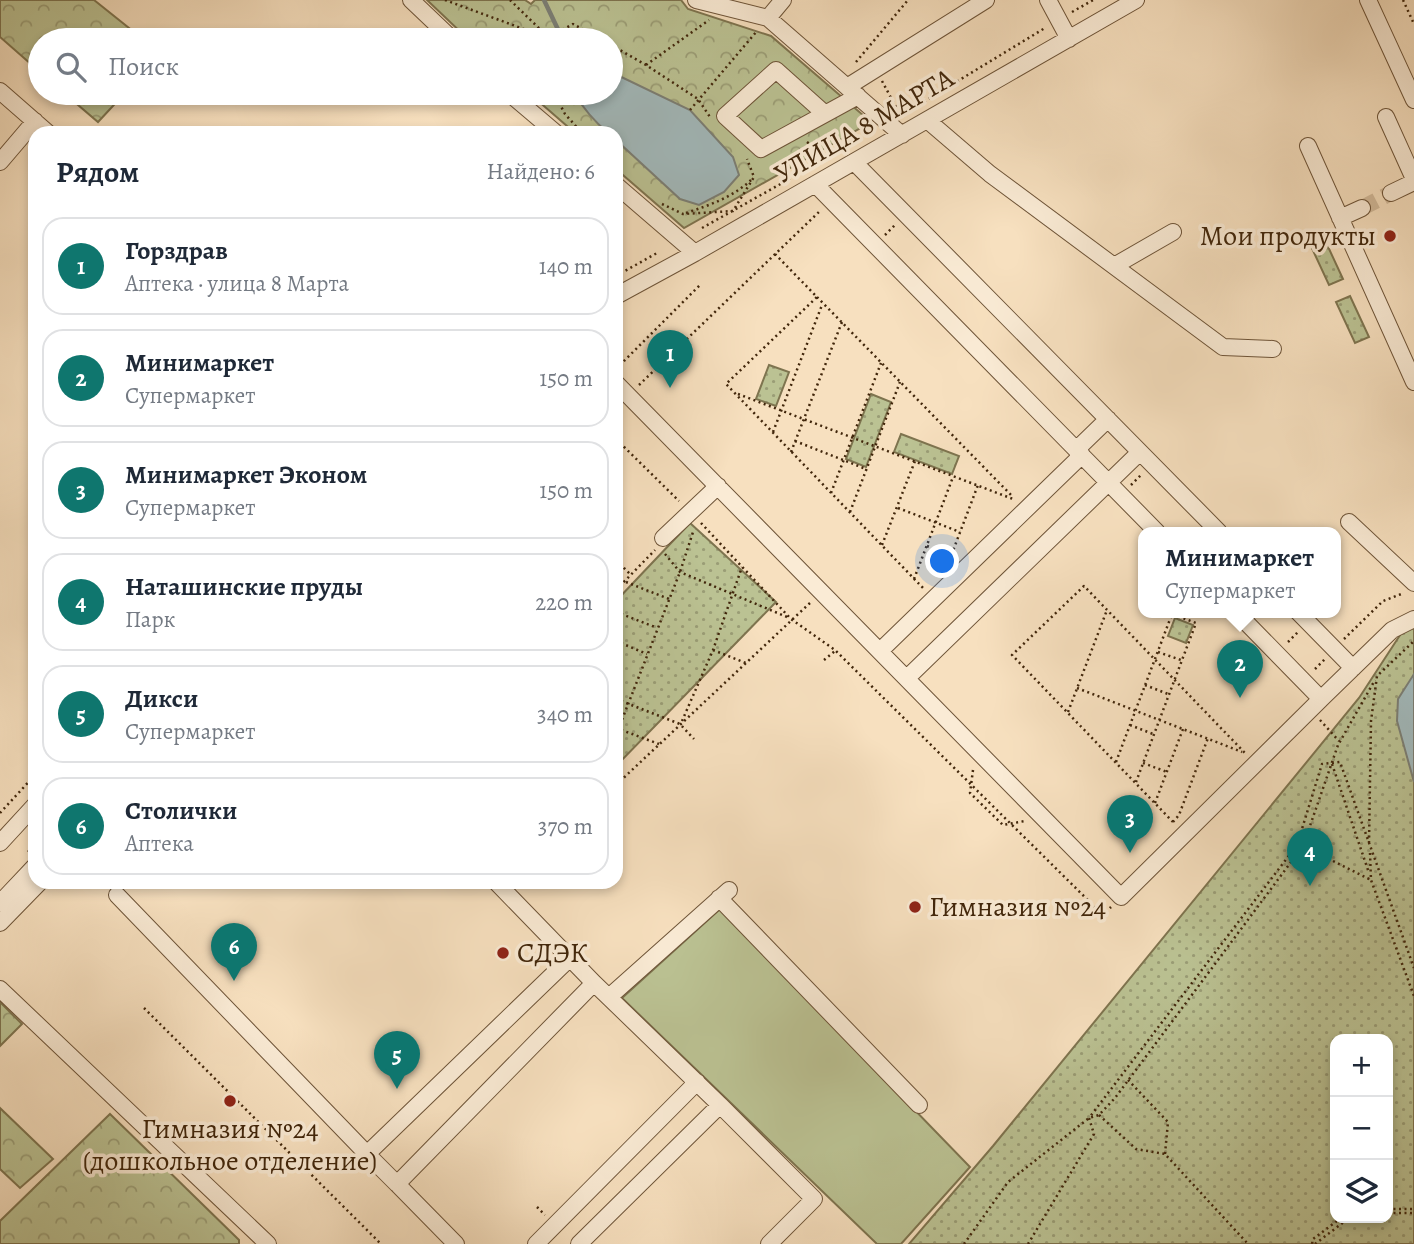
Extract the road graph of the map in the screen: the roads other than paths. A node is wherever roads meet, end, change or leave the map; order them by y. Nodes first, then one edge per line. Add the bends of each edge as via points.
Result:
1 (411, 0) edge
2 (696, 0) edge
3 (783, 0) edge
4 (986, 0) edge
5 (1048, 0) edge
6 (1136, 0) edge
7 (1368, 0) edge
8 (768, 18) junction
9 (440, 28) edge
10 (1069, 39) junction
11 (0, 91) edge
12 (852, 91) junction
13 (1414, 100) edge
14 (523, 105) edge
15 (824, 113) junction
16 (1386, 117) dead end
17 (927, 120) junction
18 (34, 121) junction
19 (30, 126) edge
20 (40, 126) edge
21 (548, 126) edge
22 (28, 128) edge
23 (902, 135) junction
24 (1308, 146) dead end
25 (0, 162) edge
26 (854, 162) junction
27 (1414, 180) edge
28 (815, 184) junction
29 (623, 191) edge
30 (1391, 193) tunnel mouth
31 (1362, 208) tunnel mouth
32 (1340, 219) junction
33 (1173, 232) dead end
34 (695, 253) junction
35 (1114, 266) junction
36 (623, 292) edge
37 (1273, 349) dead end
38 (1409, 358) edge
39 (1414, 382) edge
40 (623, 390) edge
41 (1108, 419) junction
42 (1140, 452) junction
43 (1079, 453) junction
44 (1108, 482) junction
45 (718, 486) junction
46 (1349, 522) dead end
47 (1152, 527) edge
48 (1214, 527) edge
49 (663, 538) dead end
50 (1414, 583) edge
51 (1242, 618) edge
52 (1304, 618) edge
53 (1414, 619) edge
54 (880, 651) junction
55 (1353, 668) junction
56 (907, 678) junction
57 (1316, 705) junction
58 (28, 813) edge
59 (0, 843) edge
60 (28, 873) edge
61 (33, 889) edge
62 (503, 889) edge
63 (117, 895) dead end
64 (0, 903) edge
65 (0, 923) edge
66 (570, 958) junction
67 (594, 983) junction
68 (0, 989) edge
69 (609, 997) junction
70 (697, 1082) junction
71 (720, 1105) junction
72 (919, 1105) dead end
73 (368, 1154) junction
74 (397, 1184) junction
75 (268, 1244) edge
76 (456, 1244) edge
77 (536, 1244) edge
78 (579, 1244) edge
79 (769, 1244) edge

1 - 9 street
2 - 8 street
3 - 8 street
4 - 12 street via 875,69
5 - 10 street
6 - 10 street, УЛИЦА 8 МАРТА
7 - 13 street
8 - 12 street
10 - 17 street, УЛИЦА 8 МАРТА
11 - 18 street
12 - 15 street
12 - 23 street
14 - 21 street
15 - 15 street via 776,70 725,116 761,149
16 - 27 street
17 - 23 street, УЛИЦА 8 МАРТА
17 - 35 street via 990,174
18 - 19 street
18 - 20 street
22 - 25 street
23 - 26 street, УЛИЦА 8 МАРТА
24 - 32 street
26 - 28 street, УЛИЦА 8 МАРТА
26 - 41 street
27 - 30 street
28 - 34 street, УЛИЦА 8 МАРТА
28 - 43 street
29 - 34 street
31 - 32 street
32 - 38 street
33 - 35 street
34 - 36 street, УЛИЦА 8 МАРТА
35 - 37 street via 1223,347
38 - 39 street
40 - 45 street
41 - 42 street
41 - 43 street
42 - 44 street
42 - 48 street
43 - 44 street
43 - 54 street
44 - 47 street
44 - 56 street
45 - 49 street via 694,516
45 - 54 street
46 - 50 street
51 - 57 street via 1304,681
52 - 55 street
53 - 55 street via 1392,630
54 - 56 street
55 - 57 street
56 - 57 street via 1121,897
58 - 59 street
60 - 64 street
61 - 65 street
62 - 66 street
63 - 73 street
66 - 67 street
66 - 73 street
67 - 69 street
67 - 74 street
68 - 75 street
69 - 70 street
69 - 72 street via 724,894
70 - 71 street
70 - 77 street
71 - 78 street
71 - 79 street via 814,1199
73 - 74 street
74 - 76 street

